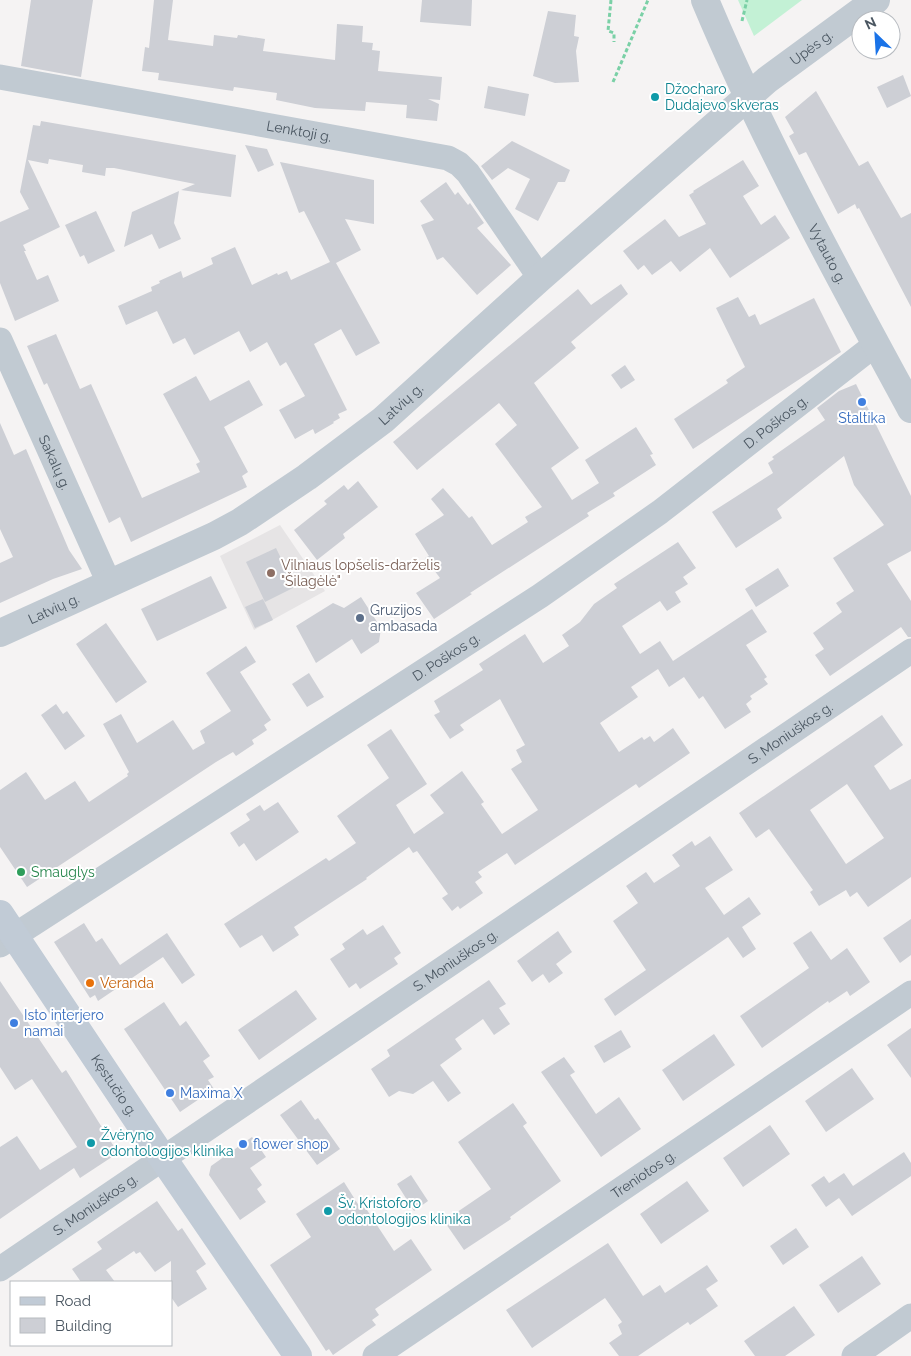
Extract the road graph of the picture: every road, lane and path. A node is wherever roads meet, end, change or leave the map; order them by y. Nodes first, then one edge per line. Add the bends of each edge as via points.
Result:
1 (611, 0) edge
2 (648, 0) edge
3 (705, 0) edge
4 (747, 0) edge
5 (876, 0) edge
6 (742, 21) dead end
7 (614, 42) dead end
8 (0, 77) edge
9 (613, 82) dead end
10 (748, 98) junction
11 (540, 278) junction
12 (0, 340) edge
13 (876, 344) junction
14 (911, 409) edge
15 (109, 583) junction
16 (0, 632) edge
17 (911, 652) edge
18 (5, 932) edge
19 (911, 993) edge
20 (162, 1158) junction
21 (0, 1269) edge
22 (911, 1316) edge
23 (298, 1356) edge
24 (375, 1356) edge
25 (854, 1356) edge

1 - 7 path via 608,31 614,34
2 - 9 path
3 - 10 street, Vytauto g.
4 - 6 path
5 - 10 street, Upės g. via 767,80
8 - 11 street, Lenktoji g. via 448,158 468,173
10 - 11 street, Latvių g.
10 - 13 street, Vytauto g.
11 - 15 street, Latvių g. via 383,420 308,477 218,534
12 - 15 street, Sakalų g.
13 - 14 street, Vytauto g.
13 - 18 street, D. Poškos g. via 660,512 540,596
15 - 16 street, Latvių g.
17 - 20 street, S. Moniuškos g.
18 - 20 main road, Kęstučio g.
19 - 24 street, Treniotos g.
20 - 21 street, S. Moniuškos g.
20 - 23 main road, Kęstučio g.
22 - 25 street

